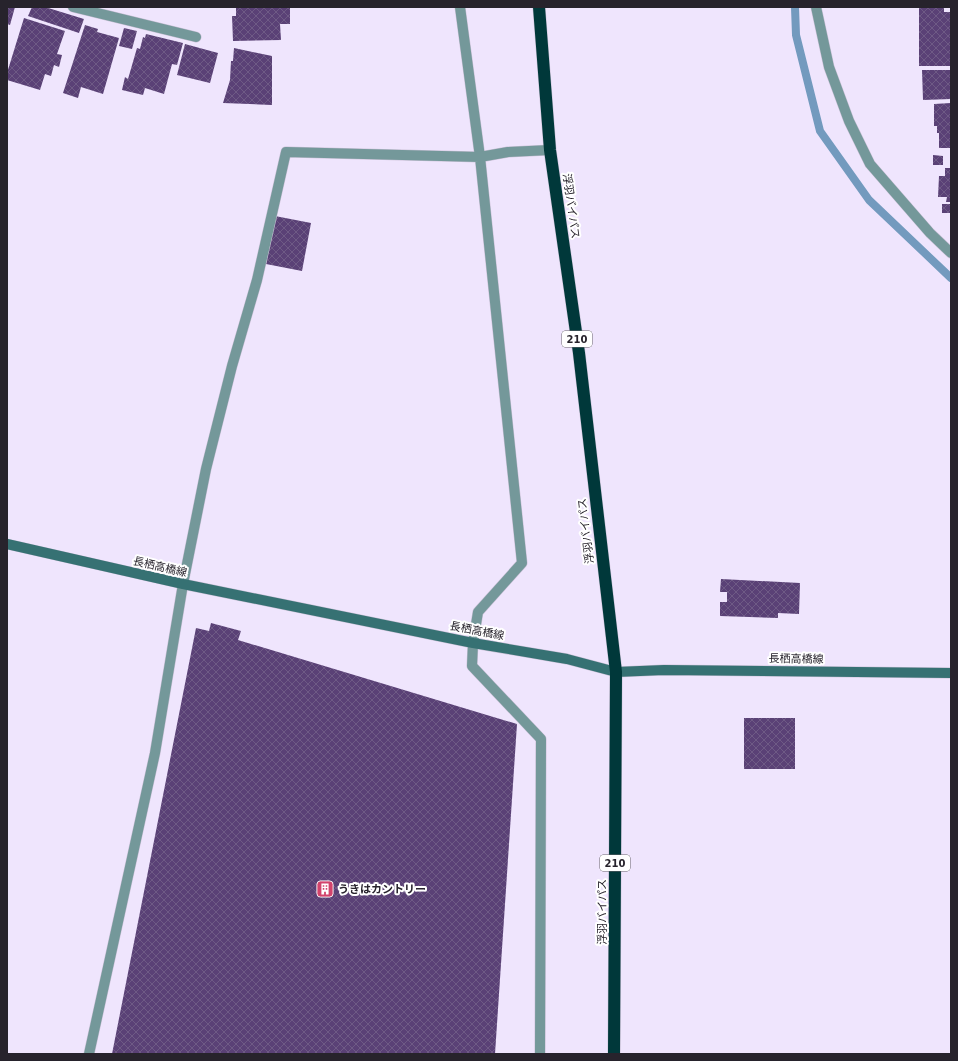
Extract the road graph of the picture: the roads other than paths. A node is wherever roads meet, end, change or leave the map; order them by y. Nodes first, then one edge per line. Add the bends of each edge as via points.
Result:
1 (74, 7) edge
2 (460, 7) edge
3 (539, 7) edge
4 (816, 7) edge
5 (196, 37) dead end
6 (550, 150) junction
7 (480, 157) junction
8 (951, 253) edge
9 (7, 544) edge
10 (183, 584) junction
11 (473, 643) junction
12 (616, 672) junction
13 (951, 673) edge
14 (89, 1054) edge
15 (540, 1054) edge
16 (614, 1054) edge

1 - 5 street
2 - 7 street
3 - 6 highway, 浮羽バイパス / 210
4 - 8 street via 829,67 849,122 870,164 930,233
6 - 7 street via 508,152
6 - 12 highway, 浮羽バイパス / 210 via 578,353
7 - 10 street via 286,152 258,280 232,366 206,470
7 - 11 street via 522,563 478,612
9 - 10 main road, 長栖高橋線
10 - 11 main road, 長栖高橋線
10 - 14 street via 155,753
11 - 12 main road, 長栖高橋線 via 567,660
11 - 15 street via 472,666 540,739
12 - 13 main road, 長栖高橋線 via 664,670
12 - 16 highway, 浮羽バイパス / 210

